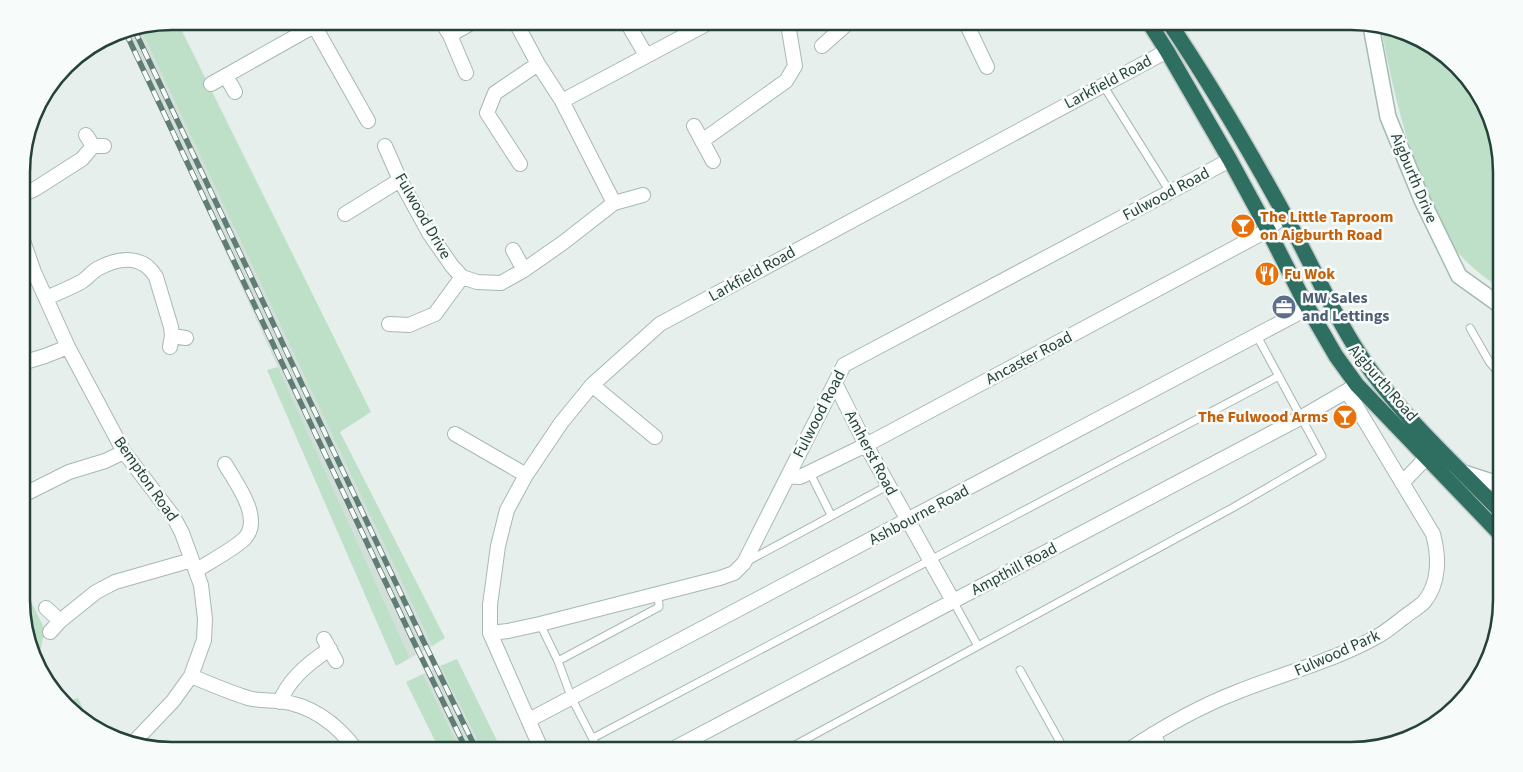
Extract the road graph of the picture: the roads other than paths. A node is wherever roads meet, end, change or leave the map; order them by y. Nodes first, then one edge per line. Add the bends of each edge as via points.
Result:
1 (308, 30) edge
2 (322, 30) edge
3 (447, 30) edge
4 (459, 30) edge
5 (520, 30) edge
6 (631, 30) edge
7 (695, 30) edge
8 (792, 30) edge
9 (840, 30) edge
10 (969, 30) edge
11 (1154, 30) edge
12 (1174, 30) edge
13 (1372, 32) edge
14 (450, 35) junction
15 (822, 46) dead end
16 (1167, 51) junction
17 (646, 55) junction
18 (538, 64) junction
19 (987, 67) dead end
20 (466, 73) dead end
21 (226, 76) junction
22 (211, 84) dead end
23 (1103, 85) junction
24 (235, 92) dead end
25 (562, 101) junction
26 (368, 121) dead end
27 (694, 126) dead end
28 (702, 141) junction
29 (94, 142) dead end
30 (385, 146) dead end
31 (1230, 160) junction
32 (713, 161) dead end
33 (520, 164) dead end
34 (400, 180) junction
35 (30, 191) edge
36 (1170, 192) junction
37 (644, 195) dead end
38 (614, 203) junction
39 (345, 214) dead end
40 (1284, 215) junction
41 (1268, 230) junction
42 (513, 250) dead end
43 (30, 261) edge
44 (524, 270) junction
45 (462, 277) junction
46 (46, 298) junction
47 (1493, 300) edge
48 (1308, 308) junction
49 (389, 324) dead end
50 (1470, 328) dead end
51 (1257, 336) junction
52 (176, 341) dead end
53 (68, 347) junction
54 (30, 361) edge
55 (1493, 366) edge
56 (1279, 376) junction
57 (835, 383) junction
58 (592, 385) junction
59 (1352, 388) junction
60 (1302, 417) junction
61 (455, 434) dead end
62 (655, 437) dead end
63 (866, 445) junction
64 (124, 452) junction
65 (1426, 458) junction
66 (224, 460) dead end
67 (810, 473) junction
68 (1464, 474) junction
69 (526, 475) junction
70 (788, 476) junction
71 (1402, 483) junction
72 (1493, 483) edge
73 (889, 485) junction
74 (30, 491) edge
75 (1493, 504) edge
76 (831, 515) junction
77 (908, 521) junction
78 (1493, 527) edge
79 (931, 560) junction
80 (744, 563) junction
81 (195, 565) junction
82 (658, 593) junction
83 (953, 601) junction
84 (46, 608) dead end
85 (60, 621) junction
86 (540, 624) junction
87 (50, 632) dead end
88 (490, 633) junction
89 (978, 646) junction
90 (330, 650) dead end
91 (558, 660) junction
92 (1020, 670) dead end
93 (191, 676) junction
94 (572, 699) junction
95 (280, 702) junction
96 (529, 720) junction
97 (1153, 734) junction
98 (138, 738) edge
99 (593, 738) junction
100 (351, 742) edge
101 (538, 742) edge
102 (595, 742) edge
103 (686, 742) edge
104 (801, 742) edge
105 (1060, 742) edge
106 (1140, 742) edge
107 (1157, 742) edge

1 - 21 street
2 - 26 street
3 - 14 street
4 - 14 street
5 - 18 street
6 - 17 street
7 - 17 street
8 - 28 street via 795,66 786,80
9 - 15 street
10 - 19 street
11 - 16 highway, Aigburth Road
12 - 40 highway, Aigburth Road via 1218,99
13 - 47 street, Aigburth Drive via 1388,118 1426,208 1459,276
14 - 20 street
16 - 23 street, Larkfield Road
16 - 31 highway, Aigburth Road
17 - 25 street
18 - 25 street
18 - 33 street via 495,93 487,113
21 - 22 street
21 - 24 street
23 - 36 lane
23 - 58 street, Larkfield Road via 660,324
25 - 38 street
27 - 28 street
28 - 32 street
29 - 35 street via 82,159
30 - 34 street, Fulwood Drive
31 - 36 street, Fulwood Road
31 - 41 highway, Aigburth Road
34 - 39 street
34 - 45 street, Fulwood Drive via 429,233
36 - 57 street, Fulwood Road via 844,365
37 - 38 street, Fulwood Drive
38 - 44 street, Fulwood Drive
40 - 41 street
40 - 68 highway, Aigburth Road via 1340,321 1371,370 1404,413
41 - 48 highway, Aigburth Road
41 - 63 street, Ancaster Road
42 - 44 street
43 - 46 street, Bempton Road
44 - 45 street, Fulwood Drive via 501,283 477,282
45 - 49 street via 435,314 410,325
46 - 52 street via 109,264 128,259 141,262 156,277
46 - 53 street, Bempton Road
48 - 51 street, Ashbourne Road
48 - 59 highway, Aigburth Road
50 - 55 lane
51 - 56 lane
51 - 77 street, Ashbourne Road
53 - 54 street
53 - 64 street, Bempton Road
56 - 60 lane
56 - 79 lane
57 - 63 street, Amherst Road
57 - 70 street, Fulwood Road
58 - 62 street
58 - 69 street, Larkfield Road via 561,423
59 - 60 street, Ampthill Road
59 - 65 highway, Aigburth Road
59 - 71 street, Fulwood Park
60 - 83 street, Ampthill Road
60 - 89 lane via 1322,456
61 - 69 street
63 - 67 street, Ancaster Road
63 - 73 street, Amherst Road
64 - 74 street via 69,472
64 - 81 street, Bempton Road via 173,516
65 - 71 street
65 - 78 highway, Aigburth Road
66 - 81 street via 251,513 250,531 244,539
67 - 70 street, Ancaster Road via 800,477
67 - 76 lane
68 - 72 street
68 - 75 highway, Aigburth Road
69 - 88 street, Larkfield Road via 507,510 498,546 490,605
70 - 80 street, Fulwood Road
71 - 97 street, Fulwood Park via 1433,534 1438,551 1433,585 1424,602 1380,636 1194,710
73 - 76 lane
73 - 77 street, Amherst Road
76 - 80 lane
77 - 79 street, Amherst Road
77 - 94 street, Ashbourne Road
79 - 83 street, Amherst Road
79 - 99 lane
80 - 82 street, Fulwood Road via 720,578
81 - 85 street via 115,582 96,592
81 - 93 street, Bempton Road via 204,599 205,619 204,640
82 - 86 street, Fulwood Road
82 - 91 lane via 659,607
83 - 89 lane
83 - 103 street, Ampthill Road
84 - 85 street
85 - 87 street
86 - 88 street, Fulwood Road
86 - 91 lane
88 - 96 street
89 - 104 lane
90 - 95 street via 294,680
91 - 94 lane
92 - 105 lane
93 - 95 street via 248,698
93 - 98 street, Bempton Road via 173,701
94 - 96 street, Ashbourne Road
94 - 99 lane
95 - 100 street via 319,714
96 - 101 street
97 - 106 street, Fulwood Park
97 - 107 street
99 - 102 lane

